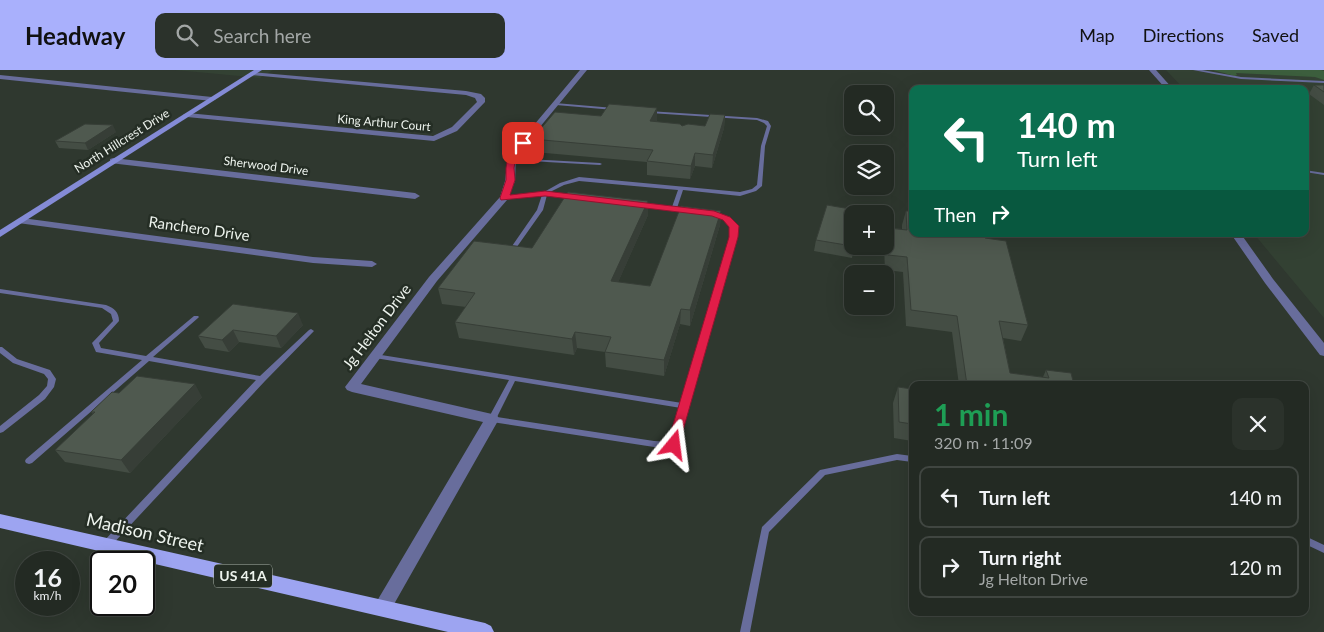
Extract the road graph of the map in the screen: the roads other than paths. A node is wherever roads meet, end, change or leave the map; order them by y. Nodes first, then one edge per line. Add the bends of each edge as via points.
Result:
1 (584, 70) edge
2 (1152, 70) edge
3 (1195, 70) edge
4 (1210, 70) edge
5 (255, 72) edge
6 (0, 77) edge
7 (1234, 78) junction
8 (1324, 82) edge
9 (1166, 85) edge
10 (212, 99) junction
11 (556, 104) junction
12 (600, 108) junction
13 (619, 109) edge
14 (647, 112) edge
15 (596, 114) edge
16 (187, 115) junction
17 (701, 116) junction
18 (698, 123) edge
19 (511, 159) junction
20 (113, 161) junction
21 (600, 164) dead end
22 (1309, 172) edge
23 (1324, 174) edge
24 (681, 190) junction
25 (545, 193) junction
26 (416, 196) dead end
27 (504, 198) junction
28 (582, 199) edge
29 (628, 204) edge
30 (674, 209) junction
31 (698, 212) edge
32 (706, 213) edge
33 (22, 221) junction
34 (0, 234) edge
35 (1238, 237) edge
36 (503, 253) edge
37 (372, 264) dead end
38 (0, 291) edge
39 (196, 317) dead end
40 (311, 331) dead end
41 (0, 349) edge
42 (1324, 352) edge
43 (375, 356) junction
44 (146, 359) junction
45 (262, 379) junction
46 (513, 379) junction
47 (684, 406) junction
48 (492, 419) junction
49 (0, 430) edge
50 (909, 459) edge
51 (29, 461) dead end
52 (0, 521) edge
53 (1309, 542) edge
54 (106, 545) junction
55 (1324, 549) edge
56 (382, 607) junction
57 (486, 632) edge
58 (745, 632) edge

1 - 11 street
2 - 9 street
3 - 7 lane
4 - 7 lane
5 - 10 street, North Hillcrest Drive
5 - 16 street, King Arthur Court via 466,93 478,96 481,102 459,126 434,139
6 - 10 street
7 - 8 lane
10 - 16 street, North Hillcrest Drive
11 - 12 lane
11 - 19 street via 550,118
12 - 13 lane
12 - 15 lane
14 - 17 lane
16 - 20 street, North Hillcrest Drive
17 - 18 lane
17 - 24 lane via 766,122 769,126 759,186 740,194
19 - 21 lane
19 - 27 street, Jg Helton Drive via 510,180
20 - 26 street, Sherwood Drive
20 - 33 street, North Hillcrest Drive
22 - 23 lane
24 - 25 lane via 579,179
24 - 30 lane
25 - 27 lane
25 - 28 lane
25 - 36 lane via 540,210 512,250
27 - 43 street, Jg Helton Drive via 464,249 433,279
29 - 30 lane
30 - 31 lane
32 - 47 lane via 726,218 734,226 733,237
33 - 34 street, North Hillcrest Drive
33 - 37 street, Ranchero Drive via 313,260
35 - 42 street
38 - 44 lane via 104,306 112,310 116,321 95,344 98,350
39 - 44 lane
40 - 45 lane
41 - 49 lane via 15,361 47,372 52,379 42,396
43 - 46 lane
43 - 48 street, Jg Helton Drive via 352,388
44 - 45 lane
44 - 51 lane
45 - 54 lane
46 - 47 lane
46 - 48 lane
47 - 48 lane via 674,445
48 - 56 street
50 - 58 lane via 898,457 823,472 766,530
52 - 54 main road, Madison Street / US 41A
53 - 55 lane
54 - 56 main road, Madison Street / US 41A
56 - 57 main road, Madison Street / US 41A

